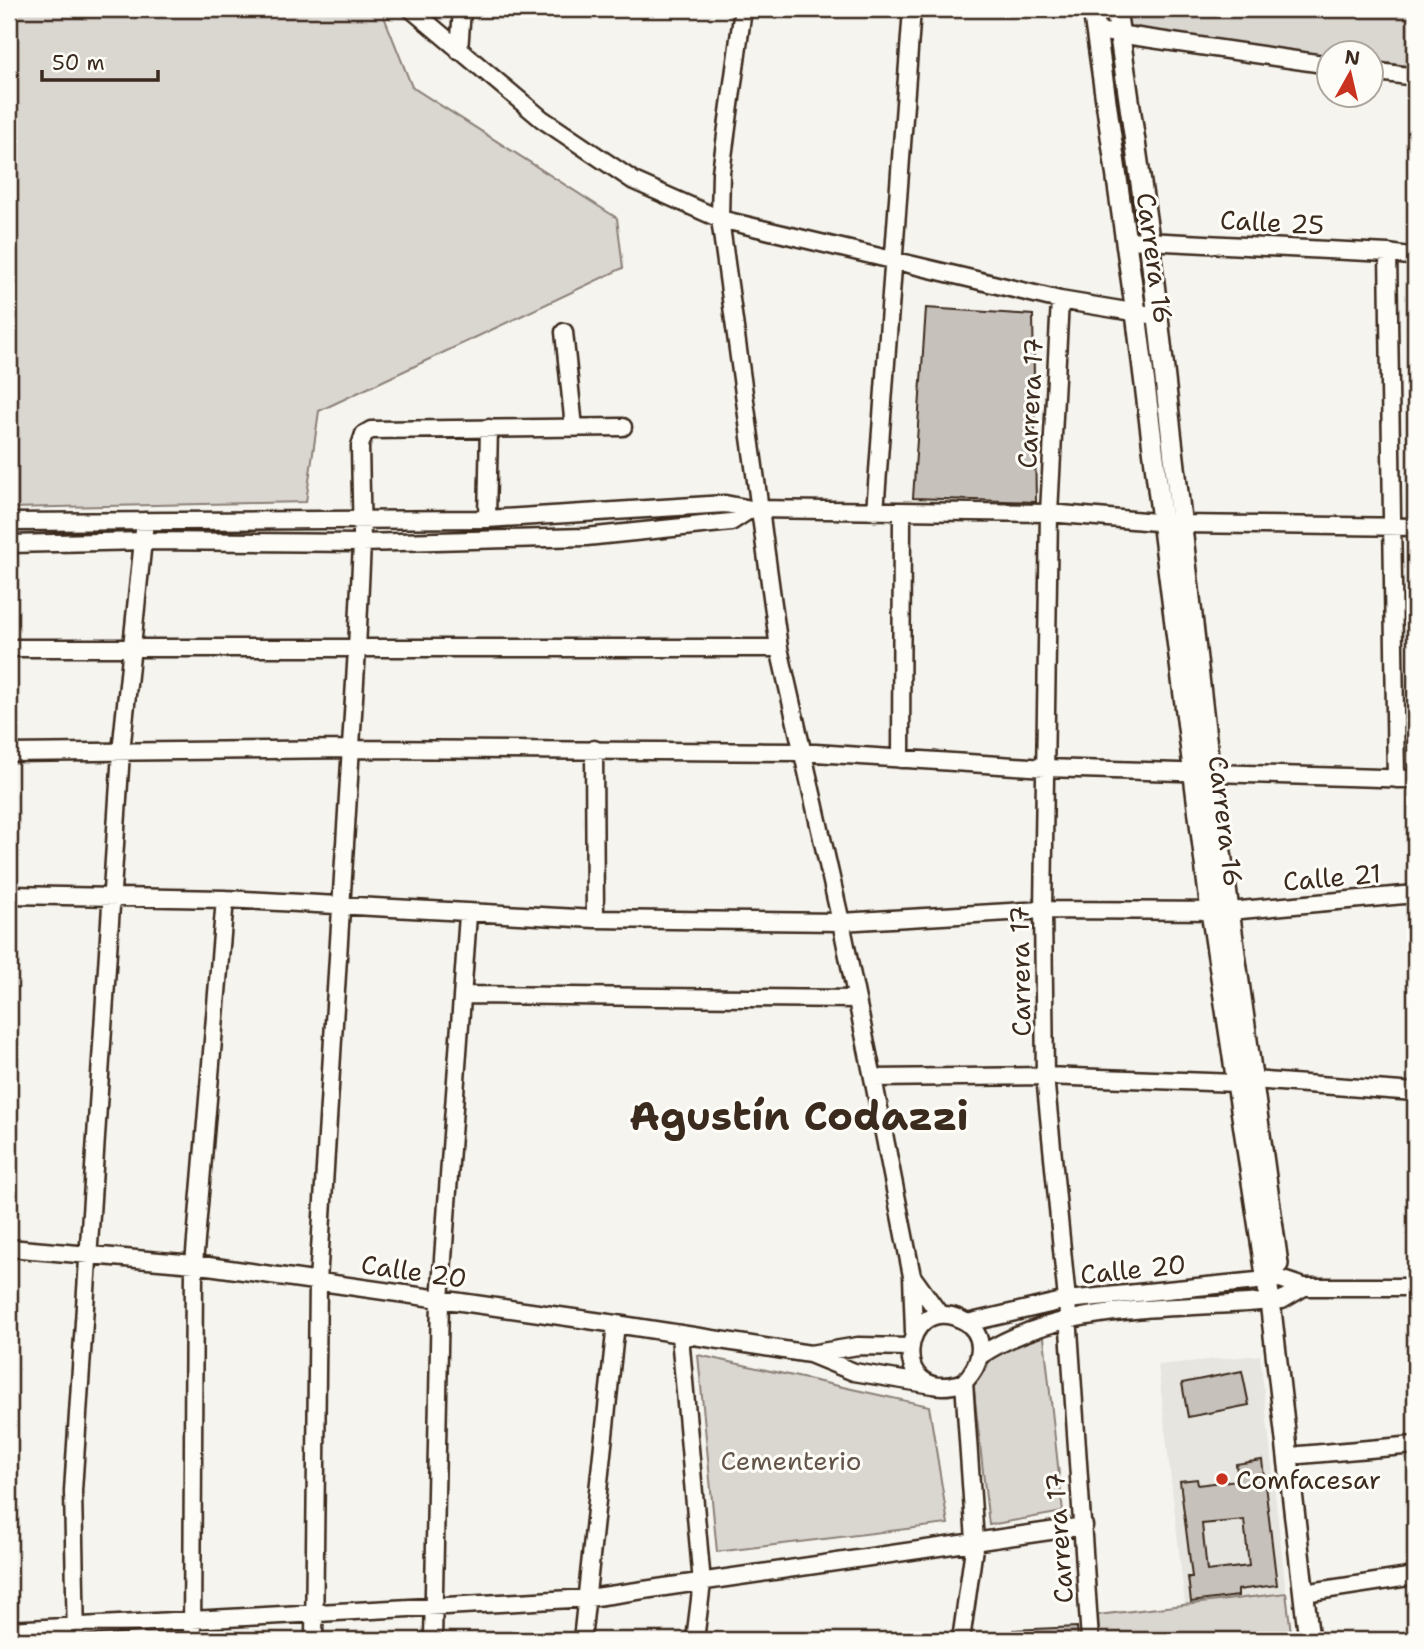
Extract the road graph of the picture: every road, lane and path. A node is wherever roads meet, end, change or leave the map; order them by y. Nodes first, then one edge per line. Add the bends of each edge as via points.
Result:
1 (411, 9) edge
2 (462, 9) edge
3 (743, 9) edge
4 (912, 9) edge
5 (1093, 9) edge
6 (1116, 9) edge
7 (1097, 31) junction
8 (1120, 35) junction
9 (459, 51) junction
10 (1316, 63) edge
11 (1386, 73) edge
12 (1415, 77) edge
13 (720, 219) junction
14 (1149, 239) junction
15 (1126, 240) junction
16 (1388, 253) junction
17 (1415, 257) edge
18 (896, 259) junction
19 (1060, 300) junction
20 (1136, 313) junction
21 (1157, 316) junction
22 (564, 332) dead end
23 (574, 427) junction
24 (623, 427) dead end
25 (489, 428) junction
26 (756, 509) junction
27 (875, 512) junction
28 (902, 512) junction
29 (1049, 513) junction
30 (487, 519) junction
31 (360, 520) junction
32 (145, 521) junction
33 (9, 522) edge
34 (1172, 523) junction
35 (1393, 527) junction
36 (1415, 527) edge
37 (145, 541) junction
38 (362, 542) junction
39 (9, 544) edge
40 (131, 647) junction
41 (9, 648) edge
42 (779, 648) junction
43 (357, 649) junction
44 (349, 749) junction
45 (594, 749) junction
46 (121, 752) junction
47 (800, 752) junction
48 (9, 753) edge
49 (901, 759) junction
50 (1045, 768) junction
51 (1202, 773) junction
52 (1396, 779) junction
53 (1415, 779) edge
54 (1415, 894) edge
55 (9, 895) edge
56 (113, 898) junction
57 (225, 899) junction
58 (341, 906) junction
59 (1043, 910) junction
60 (1220, 911) junction
61 (468, 915) junction
62 (595, 919) junction
63 (841, 922) junction
64 (464, 995) junction
65 (857, 999) junction
66 (1045, 1076) junction
67 (873, 1079) junction
68 (1244, 1082) junction
69 (1415, 1092) edge
70 (9, 1248) edge
71 (88, 1256) junction
72 (194, 1265) junction
73 (912, 1276) junction
74 (1273, 1280) junction
75 (318, 1282) junction
76 (1304, 1287) junction
77 (1415, 1287) edge
78 (440, 1300) junction
79 (1067, 1300) junction
80 (1276, 1300) junction
81 (940, 1315) junction
82 (1068, 1318) junction
83 (967, 1323) junction
84 (616, 1324) junction
85 (680, 1336) junction
86 (911, 1340) junction
87 (810, 1354) junction
88 (981, 1355) junction
89 (964, 1382) junction
90 (933, 1385) junction
91 (1415, 1445) edge
92 (1300, 1455) junction
93 (1084, 1526) junction
94 (975, 1541) junction
95 (1415, 1576) edge
96 (702, 1583) junction
97 (1310, 1592) junction
98 (589, 1598) junction
99 (432, 1604) junction
100 (313, 1611) junction
101 (191, 1618) junction
102 (9, 1630) edge
103 (75, 1633) edge
104 (192, 1640) edge
105 (314, 1640) edge
106 (433, 1640) edge
107 (582, 1640) edge
108 (695, 1640) edge
109 (961, 1640) edge
110 (1090, 1640) edge
111 (1309, 1640) edge
112 (1322, 1640) edge

1 - 9 street
2 - 9 street
3 - 13 street via 721,172
4 - 18 street
5 - 7 main road, Carrera 16
6 - 8 main road, Carrera 16
7 - 8 street
7 - 15 main road, Carrera 16
8 - 10 street
8 - 14 main road, Carrera 16
9 - 13 street via 542,119 634,181
11 - 12 street
13 - 18 street
13 - 26 street
14 - 15 street, Calle 25
14 - 16 street, Calle 25
14 - 21 main road, Carrera 16
15 - 20 main road, Carrera 16
16 - 17 street, Calle 25
16 - 35 street
18 - 19 street
18 - 27 street
19 - 20 street
19 - 29 street, Carrera 17
20 - 21 street
20 - 34 main road, Carrera 16
21 - 34 main road, Carrera 16
22 - 23 street
23 - 24 street
23 - 25 street
25 - 30 street
25 - 31 street via 372,430 364,434
26 - 27 street
26 - 30 street via 725,504
26 - 38 street via 731,522 586,537
26 - 42 street
27 - 28 street
28 - 29 street
28 - 49 street
29 - 34 street
29 - 50 street, Carrera 17
30 - 31 street
31 - 32 street
31 - 38 street
32 - 33 street
32 - 37 street
34 - 35 street
34 - 51 main road, Carrera 16
35 - 36 street
35 - 52 street
37 - 38 street
37 - 39 street
37 - 40 street
38 - 43 street
40 - 41 street
40 - 43 street
40 - 46 street
42 - 43 street
42 - 47 street
43 - 44 street
44 - 45 street
44 - 46 street
44 - 58 street
45 - 47 street
45 - 62 street
46 - 48 street
46 - 56 street
47 - 49 street
47 - 63 street
49 - 50 street
50 - 51 street
50 - 59 street, Carrera 17
51 - 52 street
51 - 60 main road, Carrera 16
52 - 53 street
54 - 60 street, Calle 21
55 - 56 street, Calle 21
56 - 57 street, Calle 21
56 - 71 street
57 - 58 street, Calle 21
57 - 72 street
58 - 61 street, Calle 21
58 - 75 street
59 - 60 street, Calle 21
59 - 63 street, Calle 21
59 - 66 street, Carrera 17
60 - 68 main road, Carrera 16
61 - 62 street, Calle 21
61 - 64 street
62 - 63 street, Calle 21
63 - 65 street
64 - 65 street
64 - 78 street
65 - 67 street
66 - 67 street
66 - 68 street
66 - 79 street, Carrera 17
67 - 73 street
68 - 69 street
68 - 74 main road, Carrera 16
70 - 71 street, Calle 20
71 - 72 street, Calle 20
71 - 103 street via 73,1491
72 - 75 street, Calle 20
72 - 101 street
73 - 81 street
73 - 86 street
74 - 76 street, Calle 20
74 - 79 street, Calle 20
74 - 80 main road, Carrera 16
75 - 78 street, Calle 20
75 - 100 street
76 - 77 street, Calle 20
76 - 80 street, Calle 20
78 - 84 street, Calle 20
78 - 99 street
79 - 82 street, Carrera 17
79 - 83 street, Calle 20
80 - 82 street, Calle 20
80 - 92 main road, Carrera 16
80 - 97 main road, Carrera 16
81 - 83 street
81 - 86 street via 925,1321
82 - 88 street, Calle 20 via 1023,1332
82 - 93 street, Carrera 17
83 - 88 street via 978,1337
84 - 85 street, Calle 20
84 - 98 street
85 - 87 street, Calle 20
85 - 96 street
86 - 87 street, Calle 20
86 - 90 street via 910,1363 919,1377
87 - 90 street, Calle 20 via 854,1372
88 - 89 street via 976,1370
89 - 90 street via 949,1387
89 - 94 street
91 - 92 street
92 - 97 main road, Carrera 16
93 - 94 street
93 - 110 street, Carrera 17
94 - 96 street
94 - 109 street
95 - 97 street
96 - 98 street
96 - 108 street
97 - 111 main road, Carrera 16
97 - 112 main road, Carrera 16
98 - 99 street
98 - 107 street
99 - 100 street
99 - 106 street
100 - 101 street
100 - 105 street
101 - 103 street
101 - 104 street
102 - 103 street

